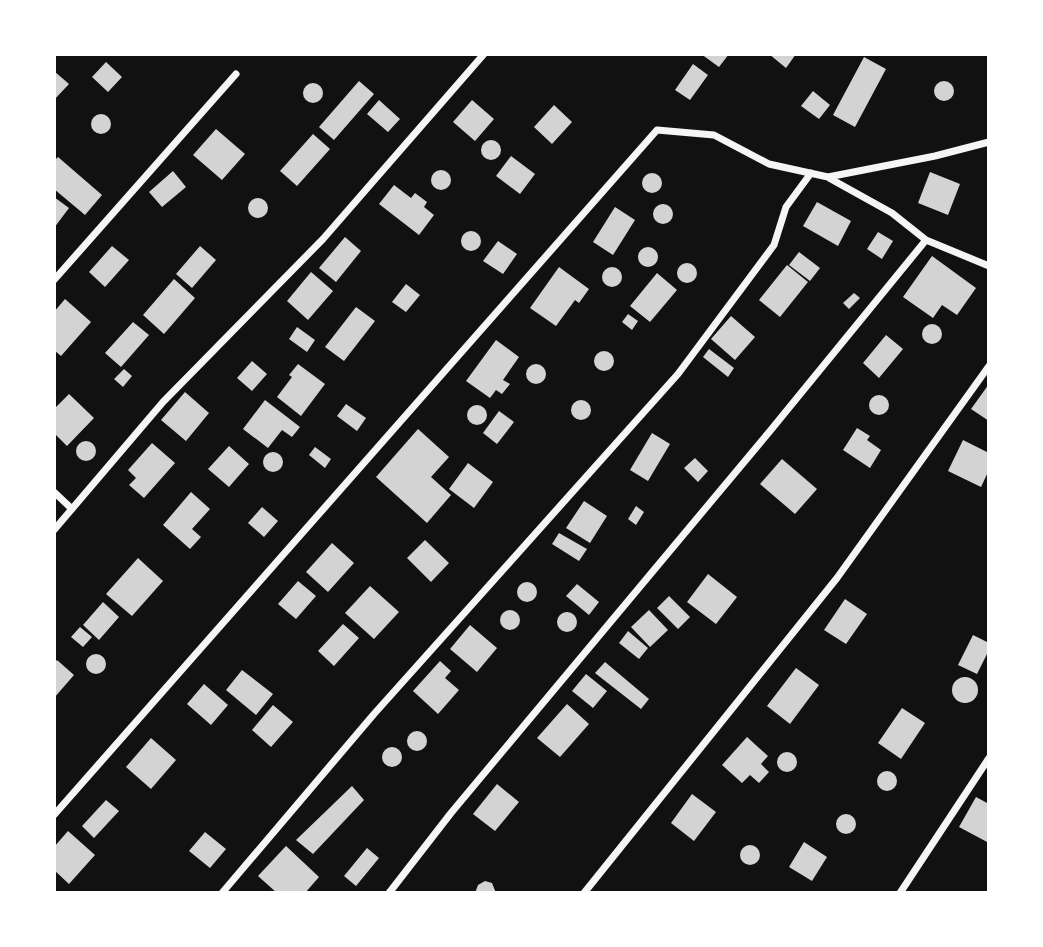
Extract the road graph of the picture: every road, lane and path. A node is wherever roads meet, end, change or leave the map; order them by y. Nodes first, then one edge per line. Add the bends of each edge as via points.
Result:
1 (484, 54) edge
2 (236, 74) dead end
3 (989, 142) edge
4 (811, 173) junction
5 (828, 177) junction
6 (926, 240) junction
7 (989, 266) edge
8 (54, 280) edge
9 (989, 366) edge
10 (54, 492) edge
11 (72, 509) junction
12 (54, 530) edge
13 (989, 758) edge
14 (54, 815) edge
15 (222, 893) edge
16 (389, 893) edge
17 (584, 893) edge
18 (900, 893) edge

1 - 11 street via 323,239 163,402
2 - 8 street
3 - 5 street
4 - 5 street
4 - 14 street via 769,164 714,135 656,130
4 - 15 street via 786,207 774,245 678,374 374,714
5 - 6 street via 892,213
6 - 7 street
6 - 16 street
9 - 17 street via 837,578
10 - 11 street
11 - 12 street
13 - 18 street

